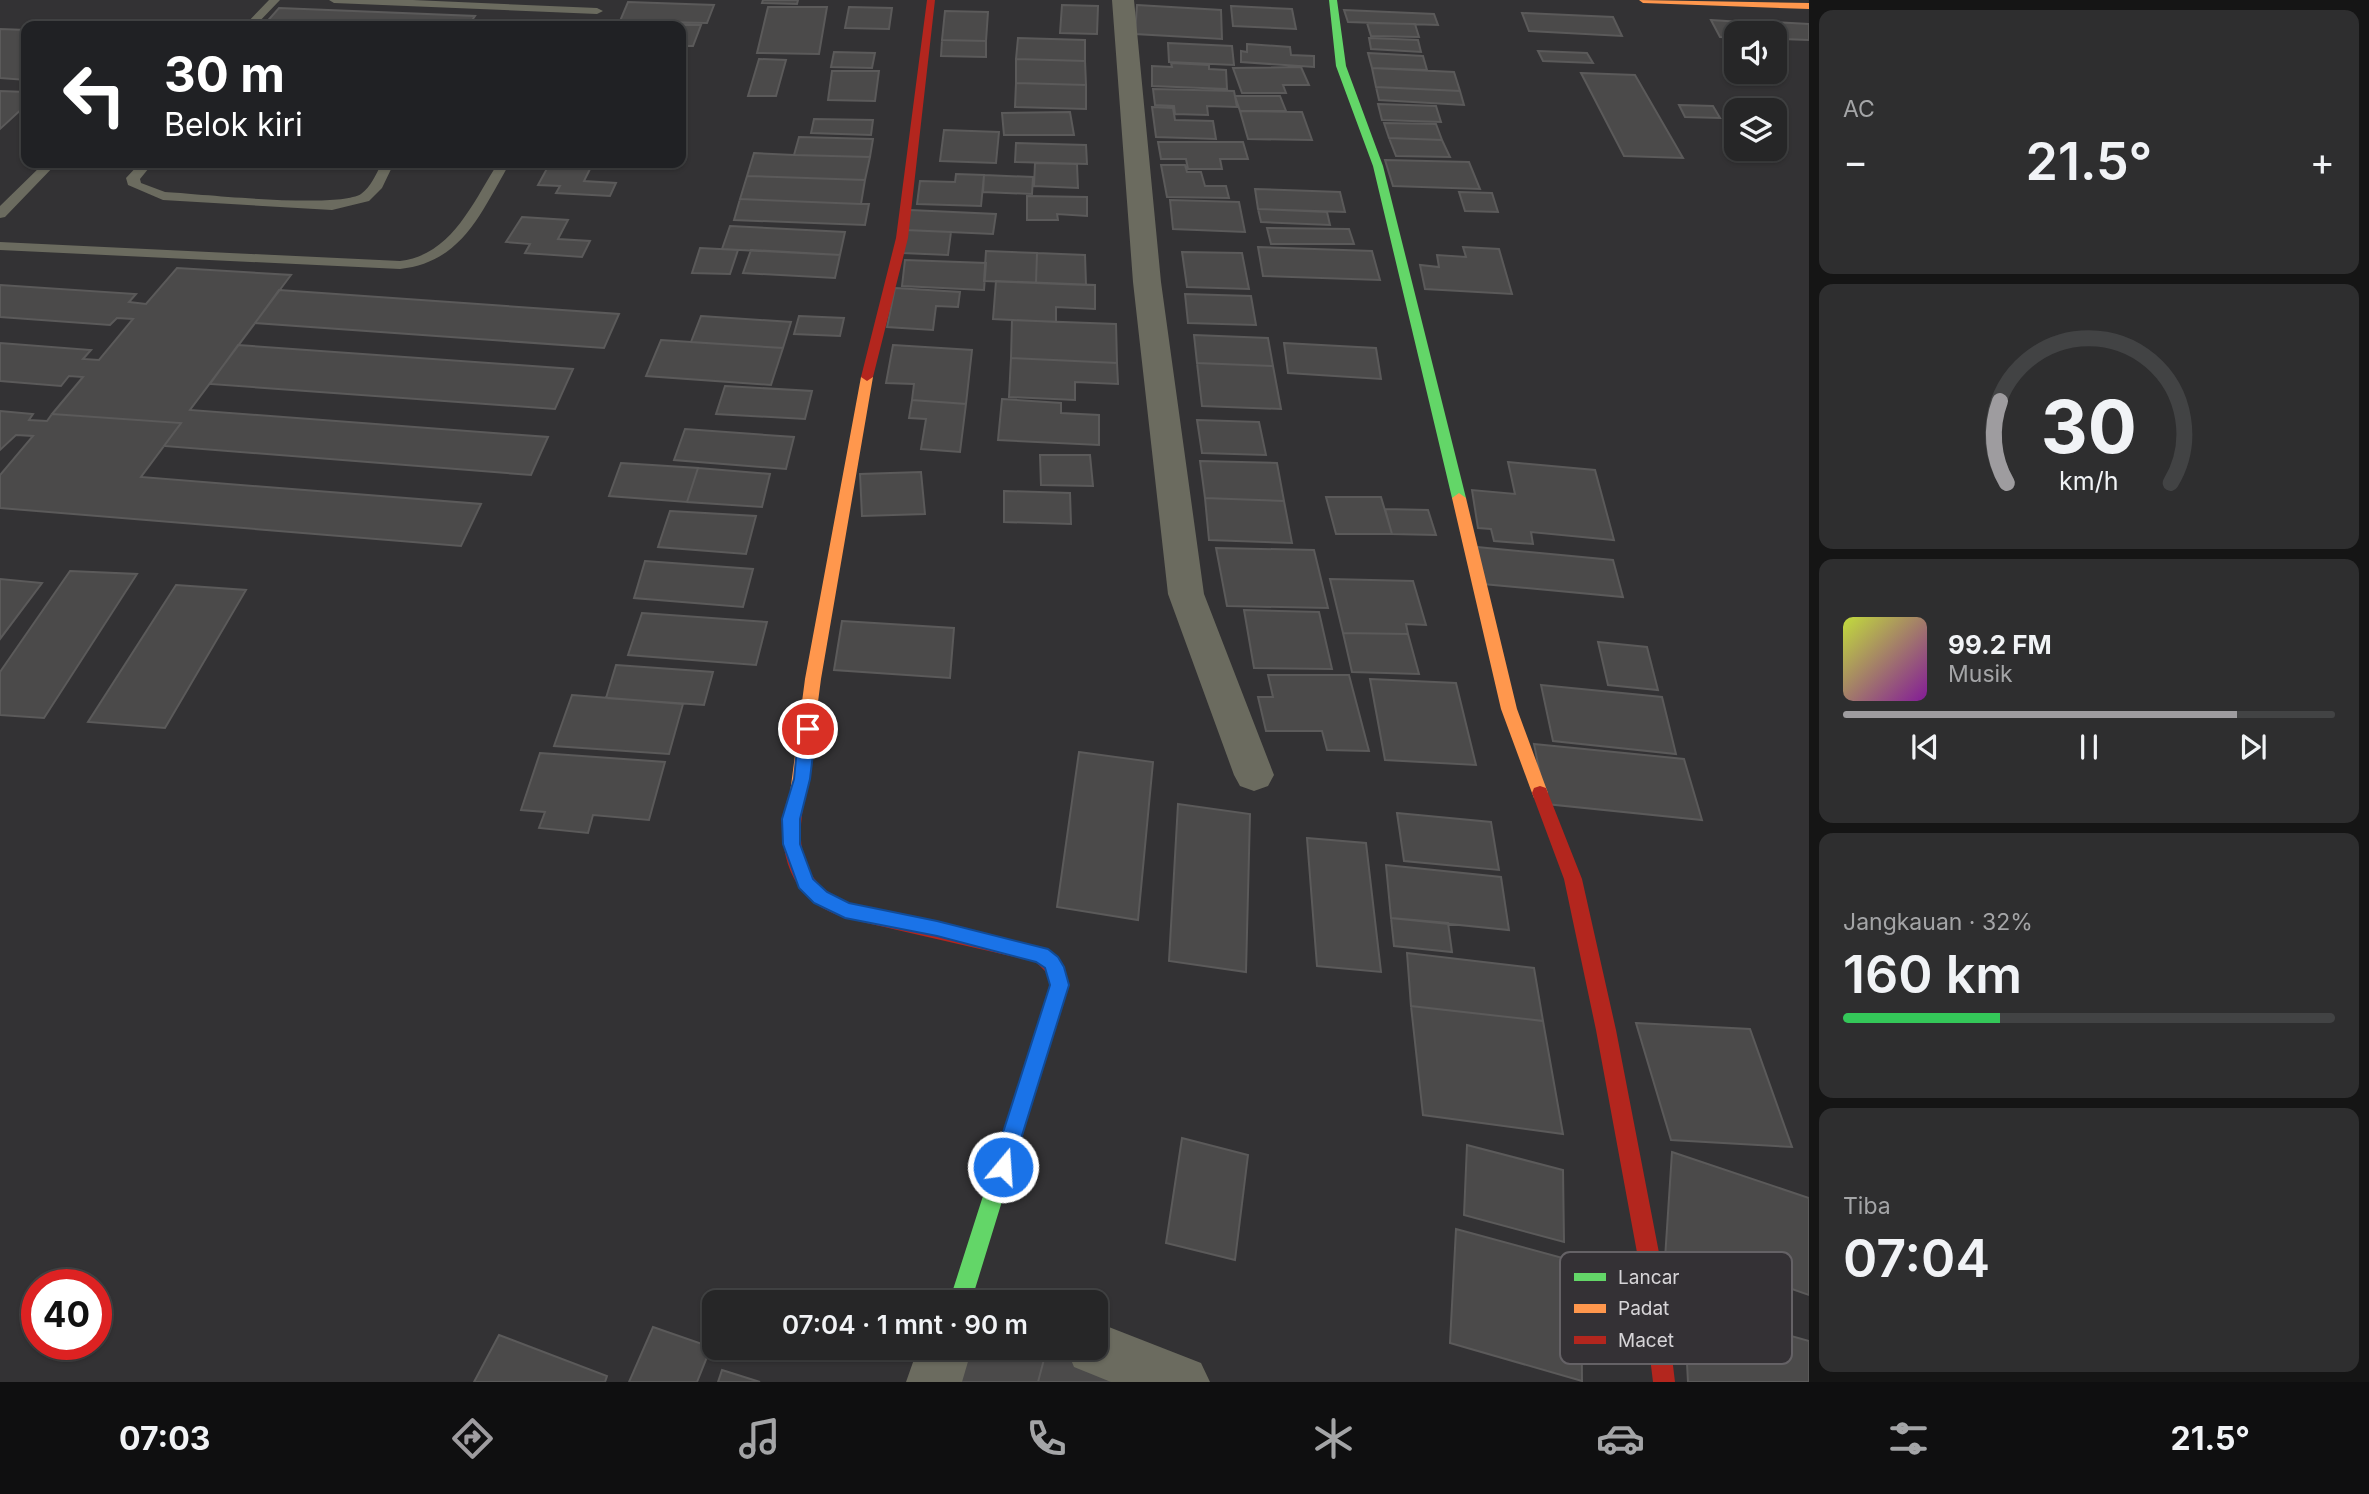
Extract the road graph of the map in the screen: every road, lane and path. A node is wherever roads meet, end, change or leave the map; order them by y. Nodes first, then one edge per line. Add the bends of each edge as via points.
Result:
1 (275, 0) edge
2 (334, 0) edge
3 (604, 0) edge
4 (931, 0) edge
5 (1124, 0) edge
6 (1333, 0) edge
7 (1643, 0) edge
8 (1809, 6) edge
9 (597, 11) junction
10 (254, 21) edge
11 (591, 21) edge
12 (46, 168) edge
13 (142, 168) edge
14 (385, 168) edge
15 (501, 168) edge
16 (0, 214) edge
17 (0, 247) edge
18 (1254, 775) dead end
19 (1648, 1252) edge
20 (969, 1290) edge
21 (1108, 1354) edge
22 (941, 1360) edge
23 (1662, 1364) edge
24 (934, 1382) edge
25 (1182, 1382) edge
26 (1664, 1382) edge

1 - 10 lane
2 - 9 lane
3 - 9 lane
4 - 20 street via 902,238 863,393 813,679 791,844 806,883 821,898 845,910 1041,955 1058,973 1060,985
5 - 18 street via 1154,344 1186,594
6 - 19 street via 1340,66 1378,166 1398,241 1509,709 1573,879
7 - 8 street
9 - 11 lane
12 - 16 lane
13 - 14 lane via 133,178 135,185 163,196 332,206 364,198
15 - 17 lane via 462,230 439,254 422,262 400,265
21 - 25 street
22 - 24 street
23 - 26 street

